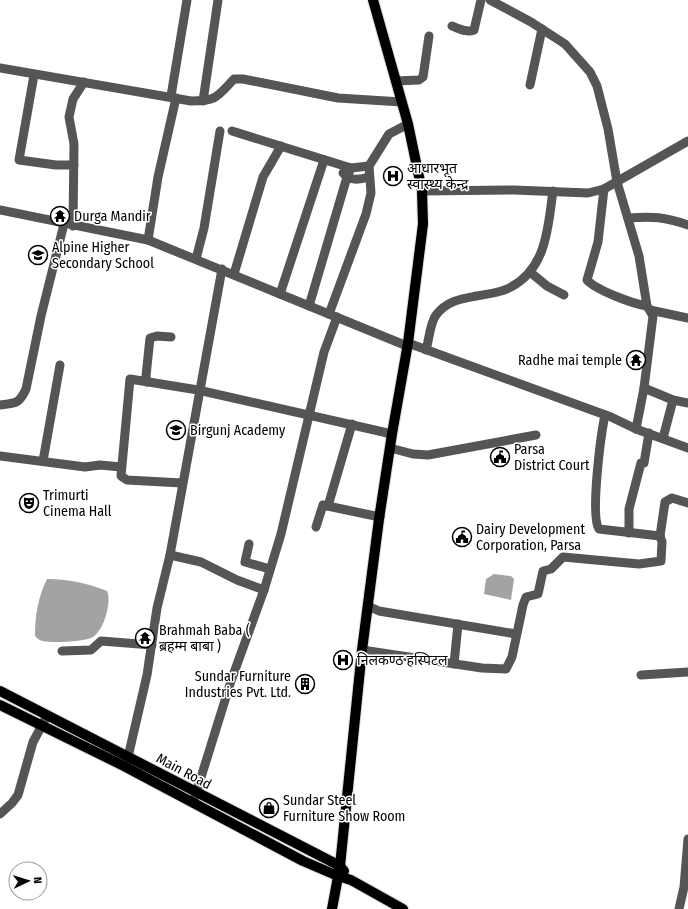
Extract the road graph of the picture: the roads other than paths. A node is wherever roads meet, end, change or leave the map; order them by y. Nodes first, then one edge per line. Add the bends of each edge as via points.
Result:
1 (187, 0) edge
2 (218, 0) edge
3 (373, 0) edge
4 (481, 0) edge
5 (490, 0) edge
6 (452, 26) dead end
7 (542, 29) junction
8 (428, 36) dead end
9 (0, 68) edge
10 (34, 74) junction
11 (396, 81) junction
12 (84, 82) junction
13 (530, 85) dead end
14 (173, 97) junction
15 (203, 101) junction
16 (402, 102) junction
17 (408, 124) junction
18 (220, 131) dead end
19 (232, 131) dead end
20 (688, 142) edge
21 (281, 146) junction
22 (324, 160) junction
23 (335, 163) junction
24 (74, 165) junction
25 (369, 166) junction
26 (351, 168) junction
27 (347, 177) junction
28 (369, 177) junction
29 (617, 182) junction
30 (604, 189) junction
31 (422, 191) junction
32 (553, 191) junction
33 (0, 210) edge
34 (628, 218) junction
35 (68, 225) junction
36 (688, 225) edge
37 (148, 240) junction
38 (196, 259) junction
39 (222, 270) junction
40 (530, 272) junction
41 (234, 274) junction
42 (280, 294) junction
43 (564, 295) dead end
44 (309, 306) junction
45 (648, 308) junction
46 (333, 315) junction
47 (688, 318) edge
48 (171, 337) dead end
49 (408, 345) junction
50 (426, 350) junction
51 (60, 365) dead end
52 (147, 382) junction
53 (644, 388) junction
54 (198, 390) junction
55 (673, 400) junction
56 (688, 403) edge
57 (0, 405) edge
58 (308, 414) junction
59 (605, 415) junction
60 (352, 424) junction
61 (636, 429) junction
62 (649, 433) junction
63 (392, 434) junction
64 (536, 436) dead end
65 (663, 438) junction
66 (390, 448) junction
67 (688, 448) edge
68 (0, 456) edge
69 (43, 461) junction
70 (121, 466) junction
71 (182, 483) junction
72 (688, 503) edge
73 (328, 506) junction
74 (380, 517) junction
75 (316, 527) dead end
76 (629, 533) junction
77 (660, 536) junction
78 (249, 544) dead end
79 (170, 555) junction
80 (270, 569) junction
81 (264, 590) junction
82 (368, 606) junction
83 (458, 624) junction
84 (516, 634) junction
85 (152, 645) junction
86 (362, 650) junction
87 (62, 651) dead end
88 (454, 664) junction
89 (688, 672) edge
90 (641, 675) dead end
91 (0, 691) edge
92 (0, 705) edge
93 (47, 716) junction
94 (42, 726) junction
95 (128, 757) junction
96 (195, 798) junction
97 (0, 814) edge
98 (688, 839) edge
99 (339, 871) junction
100 (332, 909) edge
101 (403, 909) edge
102 (678, 909) edge

1 - 14 street
2 - 15 street
3 - 11 main road
4 - 6 street via 474,30 464,31
5 - 7 street
7 - 13 street
7 - 29 street via 572,51 590,72 597,86
8 - 11 street via 423,77 419,80
9 - 10 street
10 - 12 street
10 - 24 street via 19,160
11 - 16 main road
12 - 14 street
12 - 24 street via 73,99 69,117 74,144
14 - 15 street
14 - 37 street
15 - 16 street via 217,97 234,79 243,79 338,98
16 - 17 main road
17 - 25 street via 389,134
17 - 31 main road
18 - 38 street via 204,228
19 - 21 street
20 - 29 street
21 - 22 street
21 - 41 street via 263,177
22 - 23 street
22 - 42 street
23 - 26 street
23 - 27 street
24 - 35 street
25 - 26 street
25 - 28 street
26 - 27 street
27 - 28 street via 360,180
27 - 44 street
28 - 46 street via 370,193 366,214
29 - 30 street
29 - 34 street
30 - 32 street via 588,193
30 - 45 street via 598,242 587,280 593,286
31 - 32 street
31 - 49 main road via 424,224
32 - 40 street via 548,234
33 - 35 street
34 - 36 street via 655,216
34 - 45 street via 639,256
35 - 37 street
35 - 57 street via 41,316 26,389 16,404
37 - 38 street
38 - 39 street
39 - 41 street
39 - 54 street
40 - 43 street via 547,286
40 - 50 street via 510,288 456,300 444,307 435,317
41 - 42 street
42 - 44 street
44 - 46 street
45 - 47 street
45 - 53 street via 653,316
46 - 49 street
46 - 58 street
48 - 52 street via 150,338
49 - 50 street
49 - 63 main road
50 - 59 street
51 - 69 street
52 - 54 street
52 - 70 street via 130,379
53 - 55 street
53 - 61 street
54 - 58 street
54 - 71 street
55 - 56 street
55 - 65 street
58 - 60 street
58 - 80 street via 281,534
59 - 61 street
59 - 76 street via 600,440 595,510 598,527 600,530
60 - 63 street
60 - 73 street
61 - 62 street
62 - 65 street
62 - 76 street via 644,463 641,463 629,509
63 - 66 main road
64 - 66 street via 428,455
65 - 67 street
66 - 74 main road
68 - 69 street
69 - 70 street via 85,467
70 - 71 street via 121,476 127,480
71 - 79 street
72 - 77 street via 672,498 665,502
73 - 74 street
73 - 75 street via 323,505
74 - 82 main road
76 - 77 street
77 - 84 street via 661,561 639,564 563,557 551,569 543,571 538,594 526,597
78 - 80 street via 245,562
79 - 81 street via 201,562
79 - 85 street via 157,608
80 - 81 street
81 - 96 street via 231,681
82 - 83 street via 379,611
82 - 86 main road
83 - 84 street
83 - 88 street
84 - 88 street via 512,657 506,669
85 - 87 street via 101,641 91,650
85 - 95 street
86 - 88 street
86 - 99 main road
89 - 90 street
91 - 93 main road, Main Road
92 - 94 main road, Main Road
93 - 94 street
93 - 95 main road, Main Road
94 - 96 main road, Main Road
94 - 97 street via 33,742 18,795
95 - 96 main road, Main Road
96 - 99 main road, Main Road
98 - 102 street via 684,887
99 - 100 main road
99 - 101 main road, Main Road

